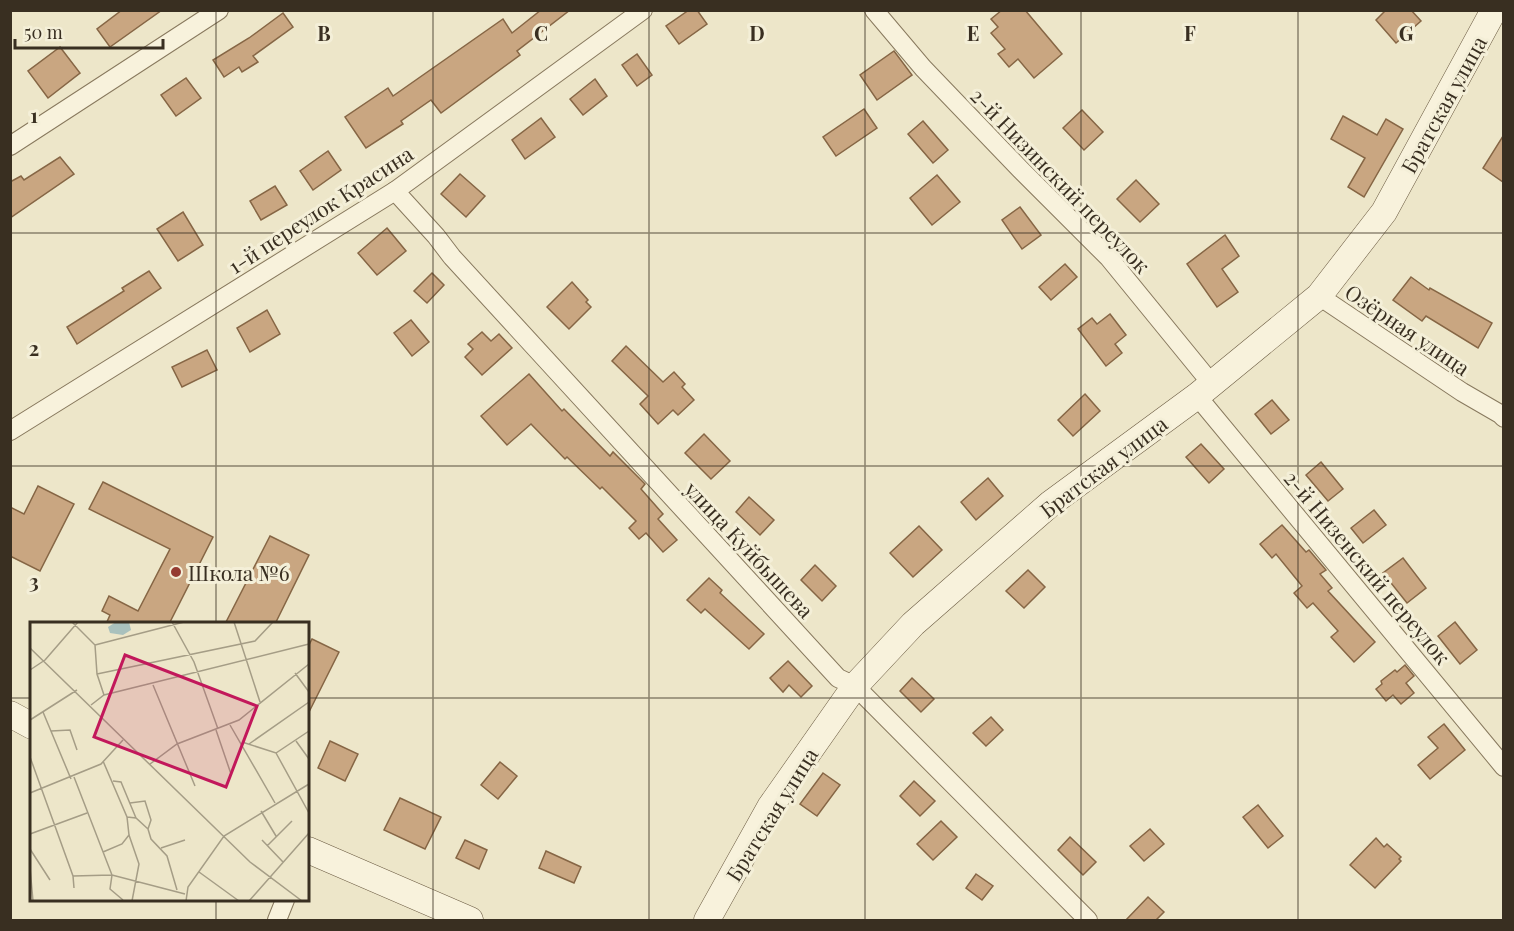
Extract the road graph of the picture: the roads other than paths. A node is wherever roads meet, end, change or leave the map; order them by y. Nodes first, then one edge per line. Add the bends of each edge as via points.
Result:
1 (219, 10) edge
2 (643, 10) edge
3 (874, 10) edge
4 (1494, 10) edge
5 (10, 146) edge
6 (395, 191) junction
7 (1318, 296) junction
8 (1204, 390) junction
9 (1502, 415) edge
10 (10, 431) edge
11 (855, 686) junction
12 (10, 714) edge
13 (30, 725) edge
14 (1503, 767) edge
15 (309, 850) edge
16 (285, 901) edge
17 (277, 921) edge
18 (470, 921) edge
19 (707, 921) edge
20 (1088, 921) edge

1 - 5 street
2 - 6 street, 1-й переулок Красина
3 - 8 street, 2-й Низинский переулок via 923,68 1109,258
4 - 7 street, Братская улица via 1384,212
6 - 10 street, 1-й переулок Красина
6 - 11 street, улица Куйбышева via 838,678
7 - 8 street, Братская улица
7 - 9 street, Озёрная улица
8 - 11 street, Братская улица via 1050,504 913,624
8 - 14 street, 2-й Низенский переулок
11 - 19 street, Братская улица via 770,807
11 - 20 street, улица Куйбышева
12 - 13 street
15 - 18 street
16 - 17 street

